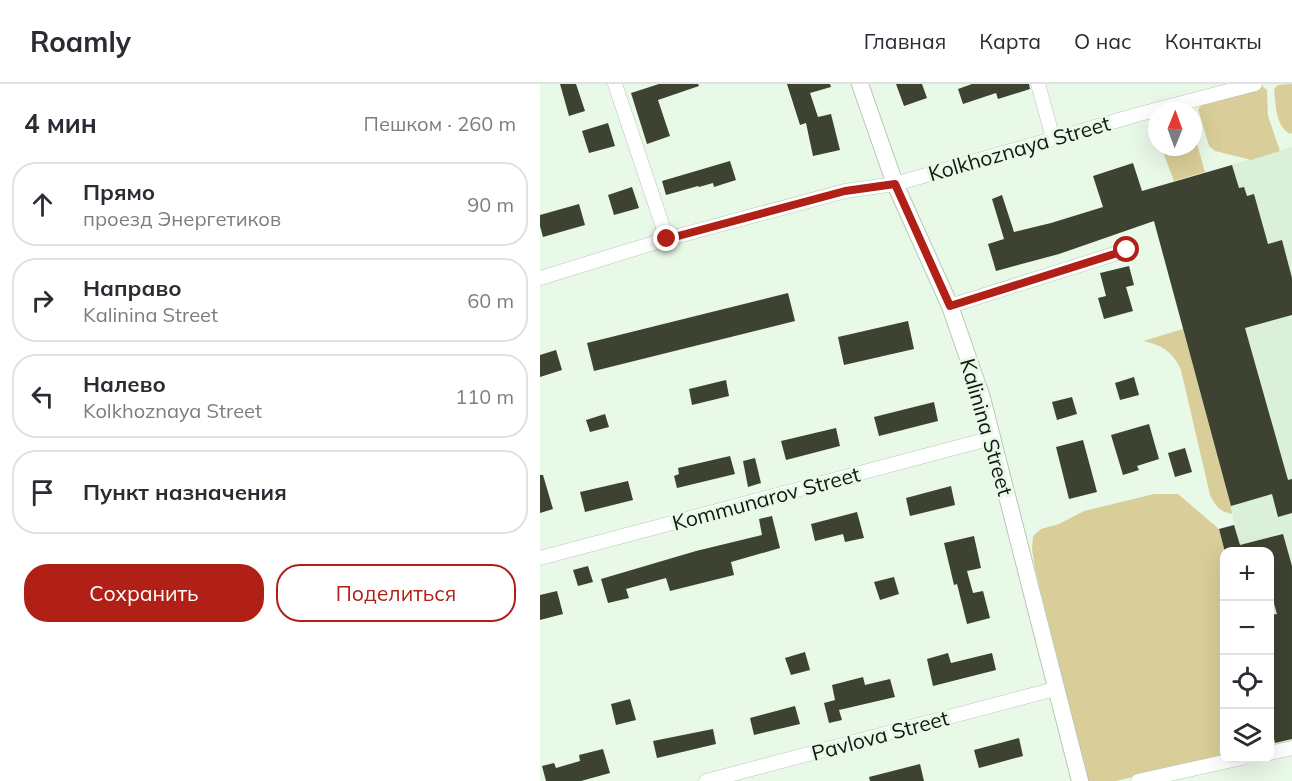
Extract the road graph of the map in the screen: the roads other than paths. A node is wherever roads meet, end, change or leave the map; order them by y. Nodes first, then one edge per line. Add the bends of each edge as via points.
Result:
1 (615, 84) edge
2 (860, 84) edge
3 (1038, 84) edge
4 (1255, 84) edge
5 (1053, 138) junction
6 (895, 184) junction
7 (667, 239) junction
8 (1127, 250) dead end
9 (540, 278) edge
10 (950, 306) junction
11 (992, 438) junction
12 (540, 558) edge
13 (1055, 689) junction
14 (1292, 748) edge
15 (1274, 752) edge
16 (1223, 763) edge
17 (706, 781) edge
18 (1080, 781) edge
19 (1138, 781) edge

1 - 7 street
2 - 6 street, Kalinina Street
3 - 5 street
4 - 5 street, Kolkhoznaya Street
5 - 6 street, Kolkhoznaya Street
6 - 7 street, Kolkhoznaya Street via 845,191
6 - 10 street, Kalinina Street
7 - 9 street, Kolkhoznaya Street
8 - 10 street
10 - 11 street, Kalinina Street
11 - 12 street, Kommunarov Street
11 - 13 street, Kalinina Street
13 - 17 street, Pavlova Street
13 - 18 street, Kalinina Street
14 - 15 street
16 - 19 street

